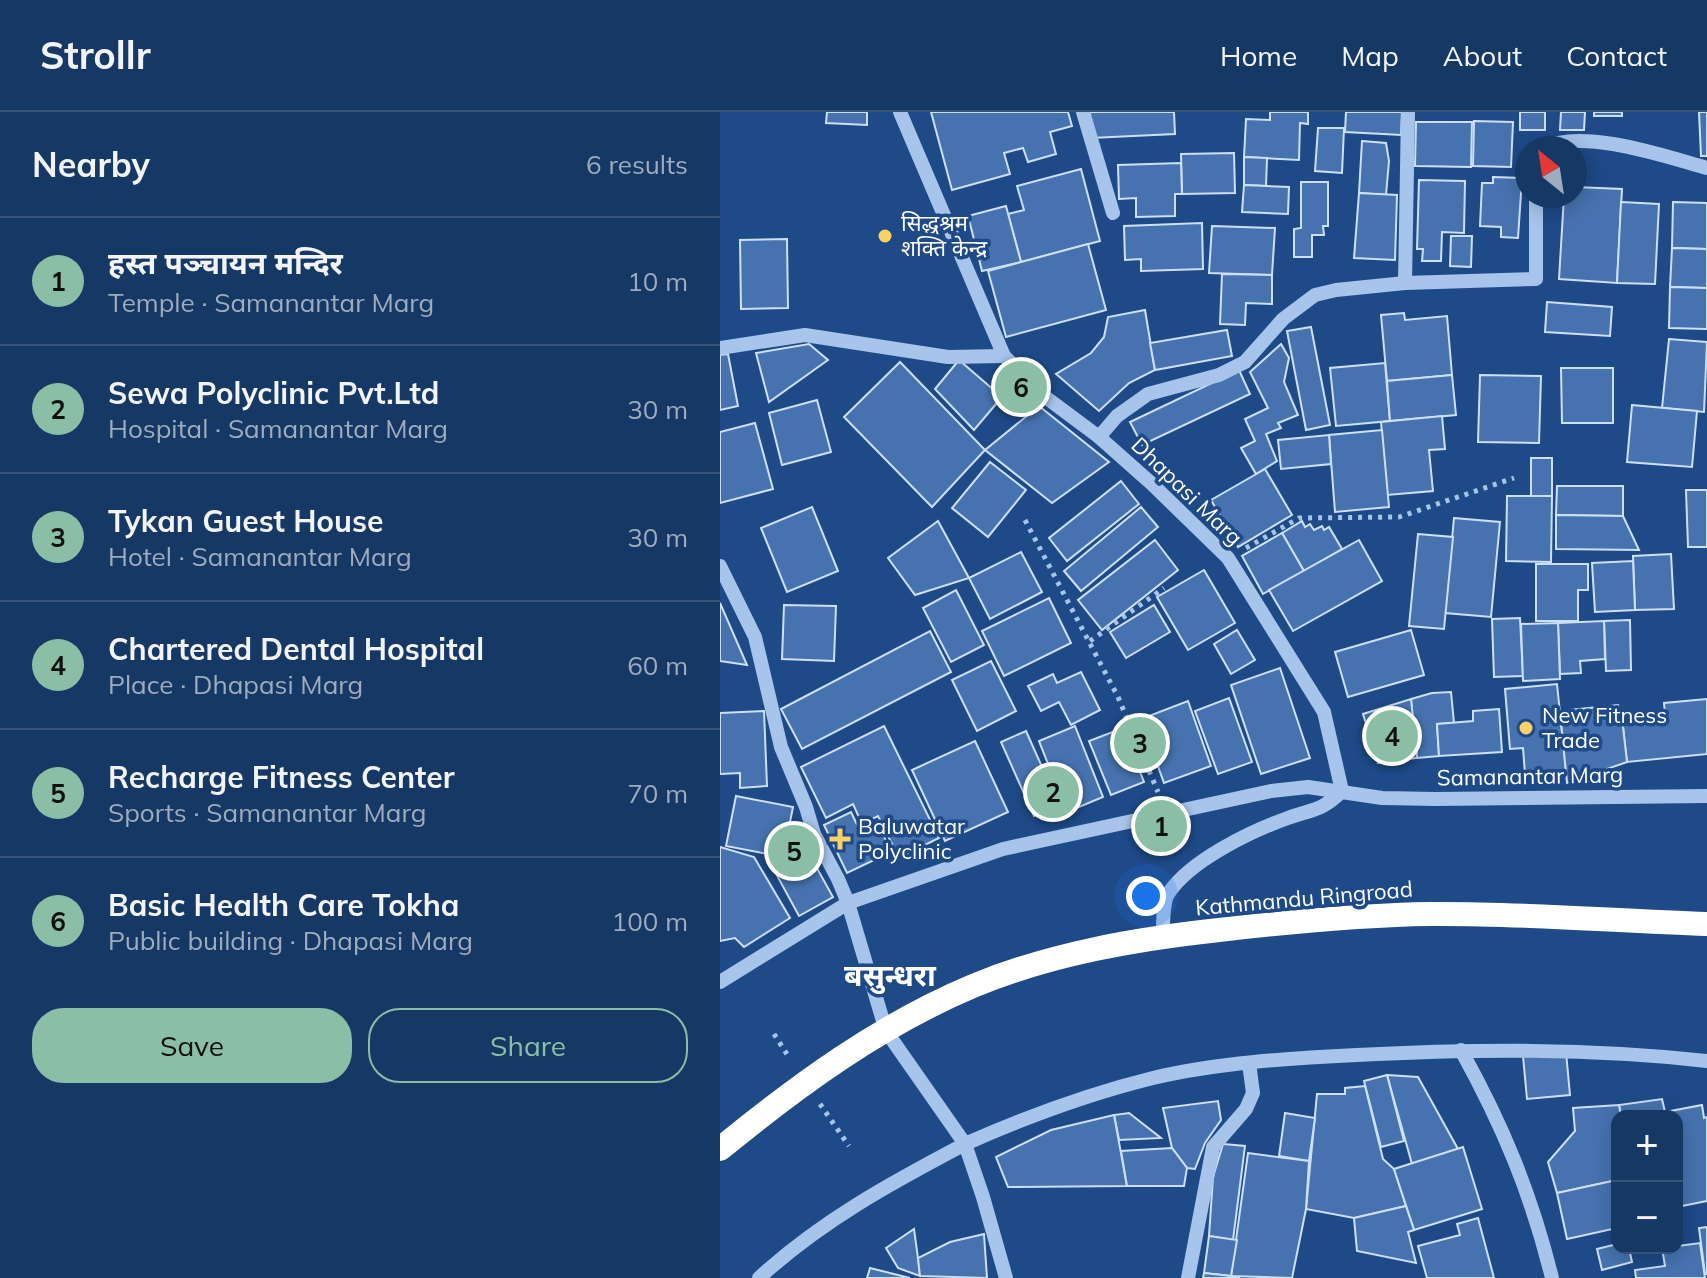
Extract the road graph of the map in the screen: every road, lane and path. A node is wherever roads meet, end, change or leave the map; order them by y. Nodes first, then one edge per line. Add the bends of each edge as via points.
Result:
1 (900, 112) edge
2 (1083, 112) edge
3 (1408, 112) edge
4 (1587, 143) edge
5 (1707, 168) edge
6 (1536, 208) edge
7 (1113, 213) dead end
8 (1405, 283) junction
9 (720, 348) edge
10 (1004, 356) junction
11 (1099, 437) junction
12 (1514, 478) dead end
13 (1025, 520) dead end
14 (1228, 558) junction
15 (720, 566) edge
16 (1164, 588) dead end
17 (1090, 641) junction
18 (1342, 791) junction
19 (1707, 796) edge
20 (1168, 815) junction
21 (848, 903) junction
22 (1707, 924) edge
23 (1162, 937) junction
24 (720, 982) edge
25 (886, 1031) junction
26 (1461, 1050) junction
27 (1707, 1061) edge
28 (1249, 1063) junction
29 (965, 1144) junction
30 (720, 1149) edge
31 (759, 1278) edge
32 (1006, 1278) edge
33 (1188, 1278) edge
34 (1552, 1278) edge

1 - 10 street, Dhapasi Marg
2 - 7 street
3 - 8 street
4 - 5 street via 1622,145
6 - 8 street via 1536,279
8 - 11 street via 1315,295 1283,319 1245,362 1219,375 1148,394
9 - 10 street via 805,335 948,357
10 - 11 street, Dhapasi Marg via 1044,396
11 - 14 street, Dhapasi Marg
12 - 14 path via 1399,517 1299,518
13 - 17 path
14 - 18 street, Dhapasi Marg via 1324,712
15 - 21 street via 755,637 781,747 814,834
16 - 17 path
17 - 20 path
18 - 19 street, Samanantar Marg via 1436,799
18 - 20 street, Samanantar Marg via 1271,791
18 - 23 street via 1326,807 1234,842 1188,872 1166,896
20 - 21 street, Samanantar Marg via 1003,849
21 - 24 street, Samanantar Marg
21 - 25 street
22 - 23 highway, Kathmandu Ringroad via 1430,914 1310,919
23 - 25 highway, Kathmandu Ringroad via 1094,949 987,982
25 - 29 street
25 - 30 highway, Kathmandu Ringroad
26 - 27 street
26 - 28 street
26 - 34 street via 1518,1166
28 - 29 street via 1154,1077 1032,1115
28 - 33 street via 1253,1093 1213,1147
29 - 31 street via 872,1193
29 - 32 street

